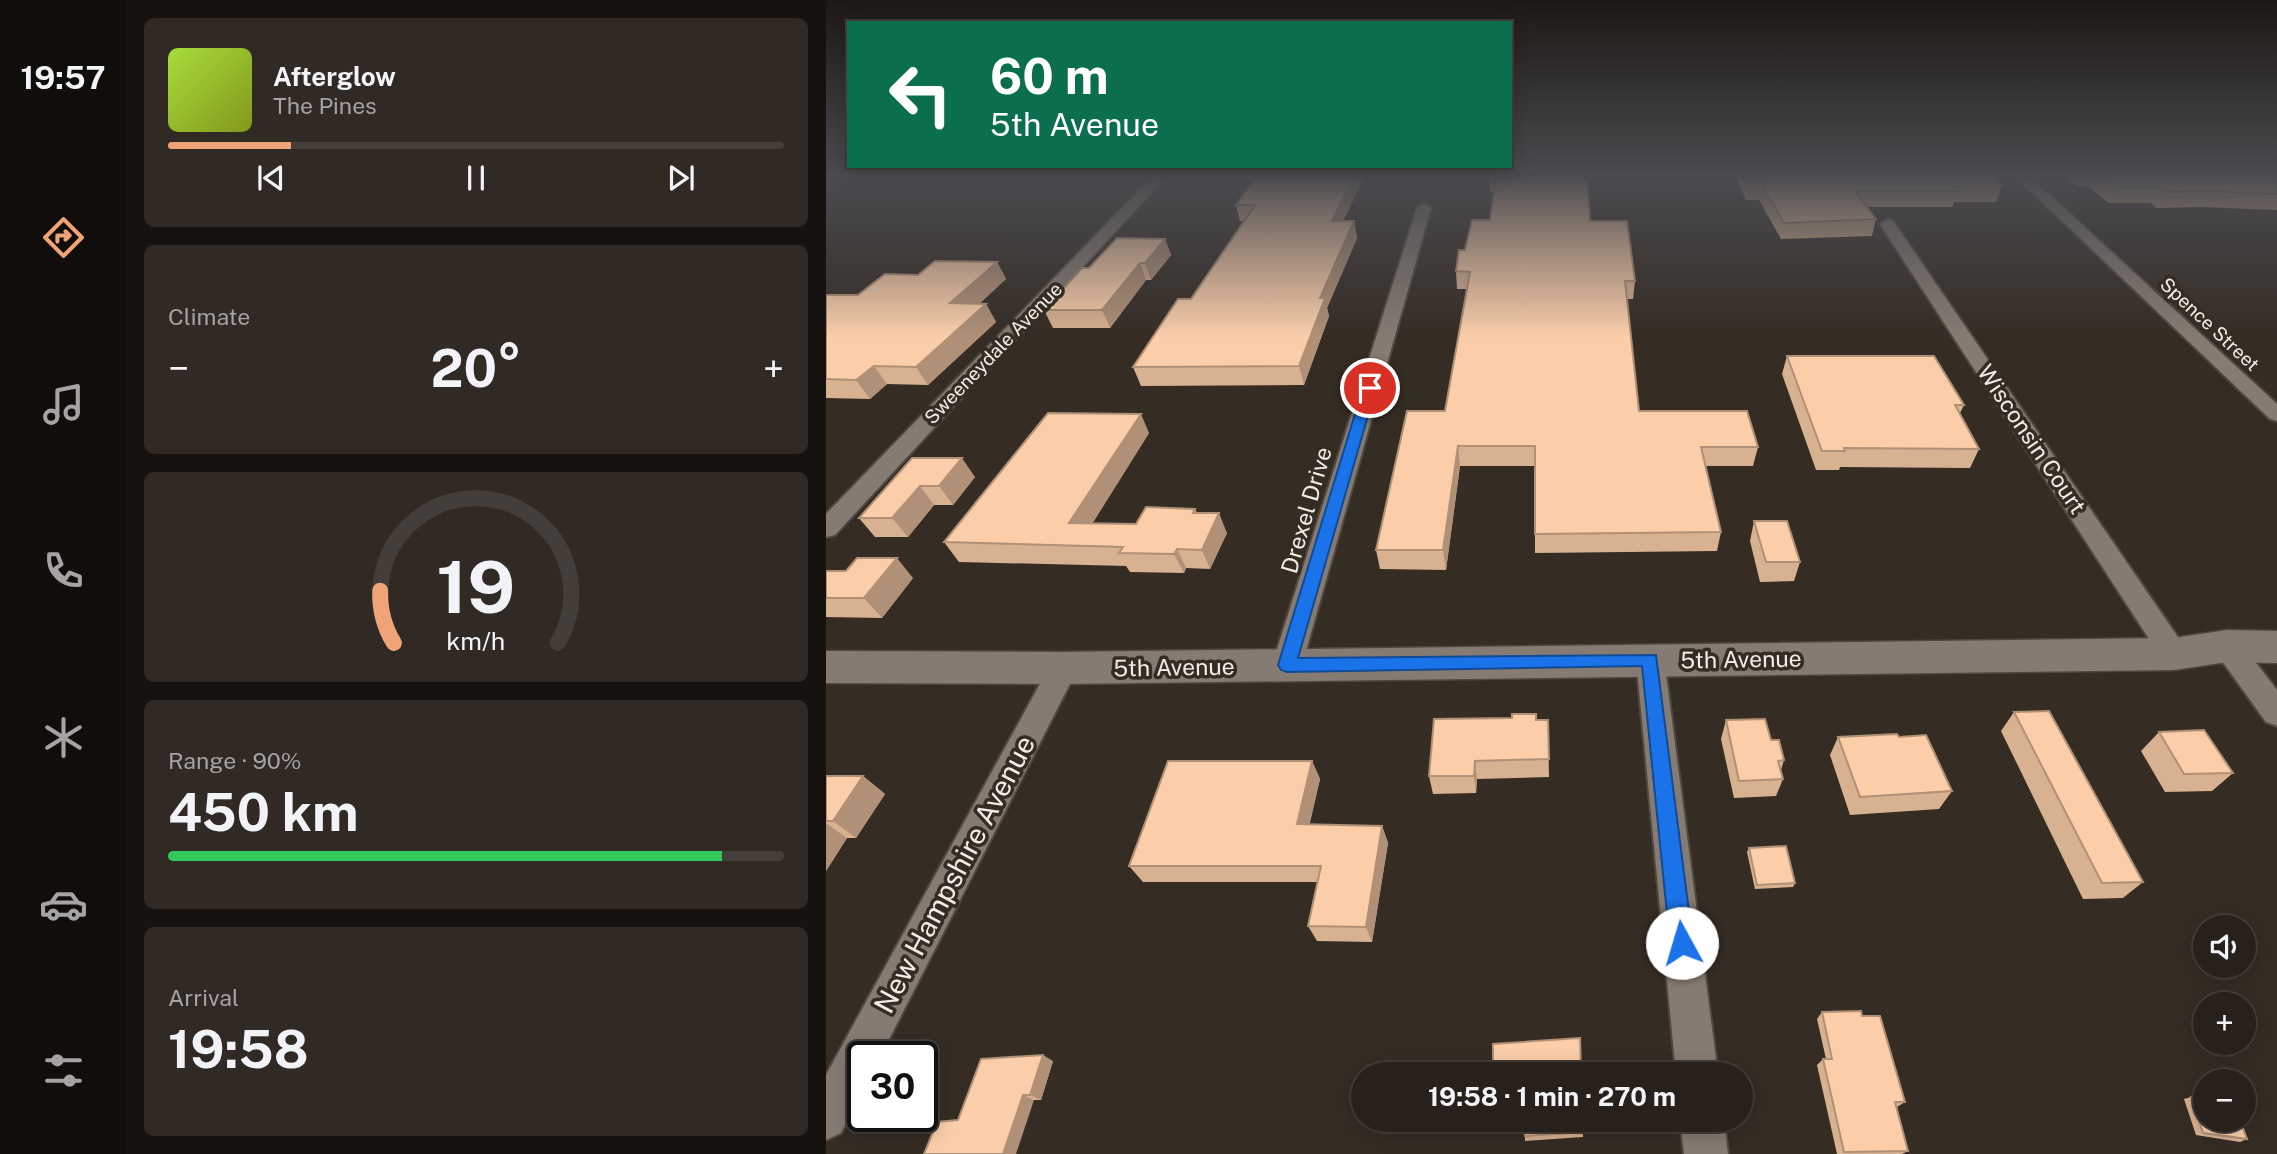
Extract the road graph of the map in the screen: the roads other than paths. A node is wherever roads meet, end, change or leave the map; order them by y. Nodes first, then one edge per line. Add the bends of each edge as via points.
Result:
1 (1108, 231) edge
2 (1417, 231) edge
3 (1893, 231) edge
4 (2080, 231) edge
5 (2277, 415) edge
6 (826, 529) edge
7 (2227, 646) junction
8 (2277, 646) edge
9 (2174, 654) junction
10 (1650, 659) junction
11 (1287, 665) junction
12 (826, 667) edge
13 (1063, 668) junction
14 (2277, 713) edge
15 (1696, 1062) edge
16 (826, 1118) edge
17 (1703, 1132) edge
18 (1706, 1154) edge

1 - 6 street, Sweeneydale Avenue
2 - 11 street, Drexel Drive
3 - 9 street, Wisconsin Court
4 - 5 street, Spence Street
7 - 8 main road, 5th Avenue
7 - 9 main road, 5th Avenue
7 - 14 street
9 - 10 main road, 5th Avenue
10 - 11 main road, 5th Avenue
10 - 15 street
11 - 13 main road, 5th Avenue
12 - 13 main road, 5th Avenue
13 - 16 street, New Hampshire Avenue
17 - 18 street

